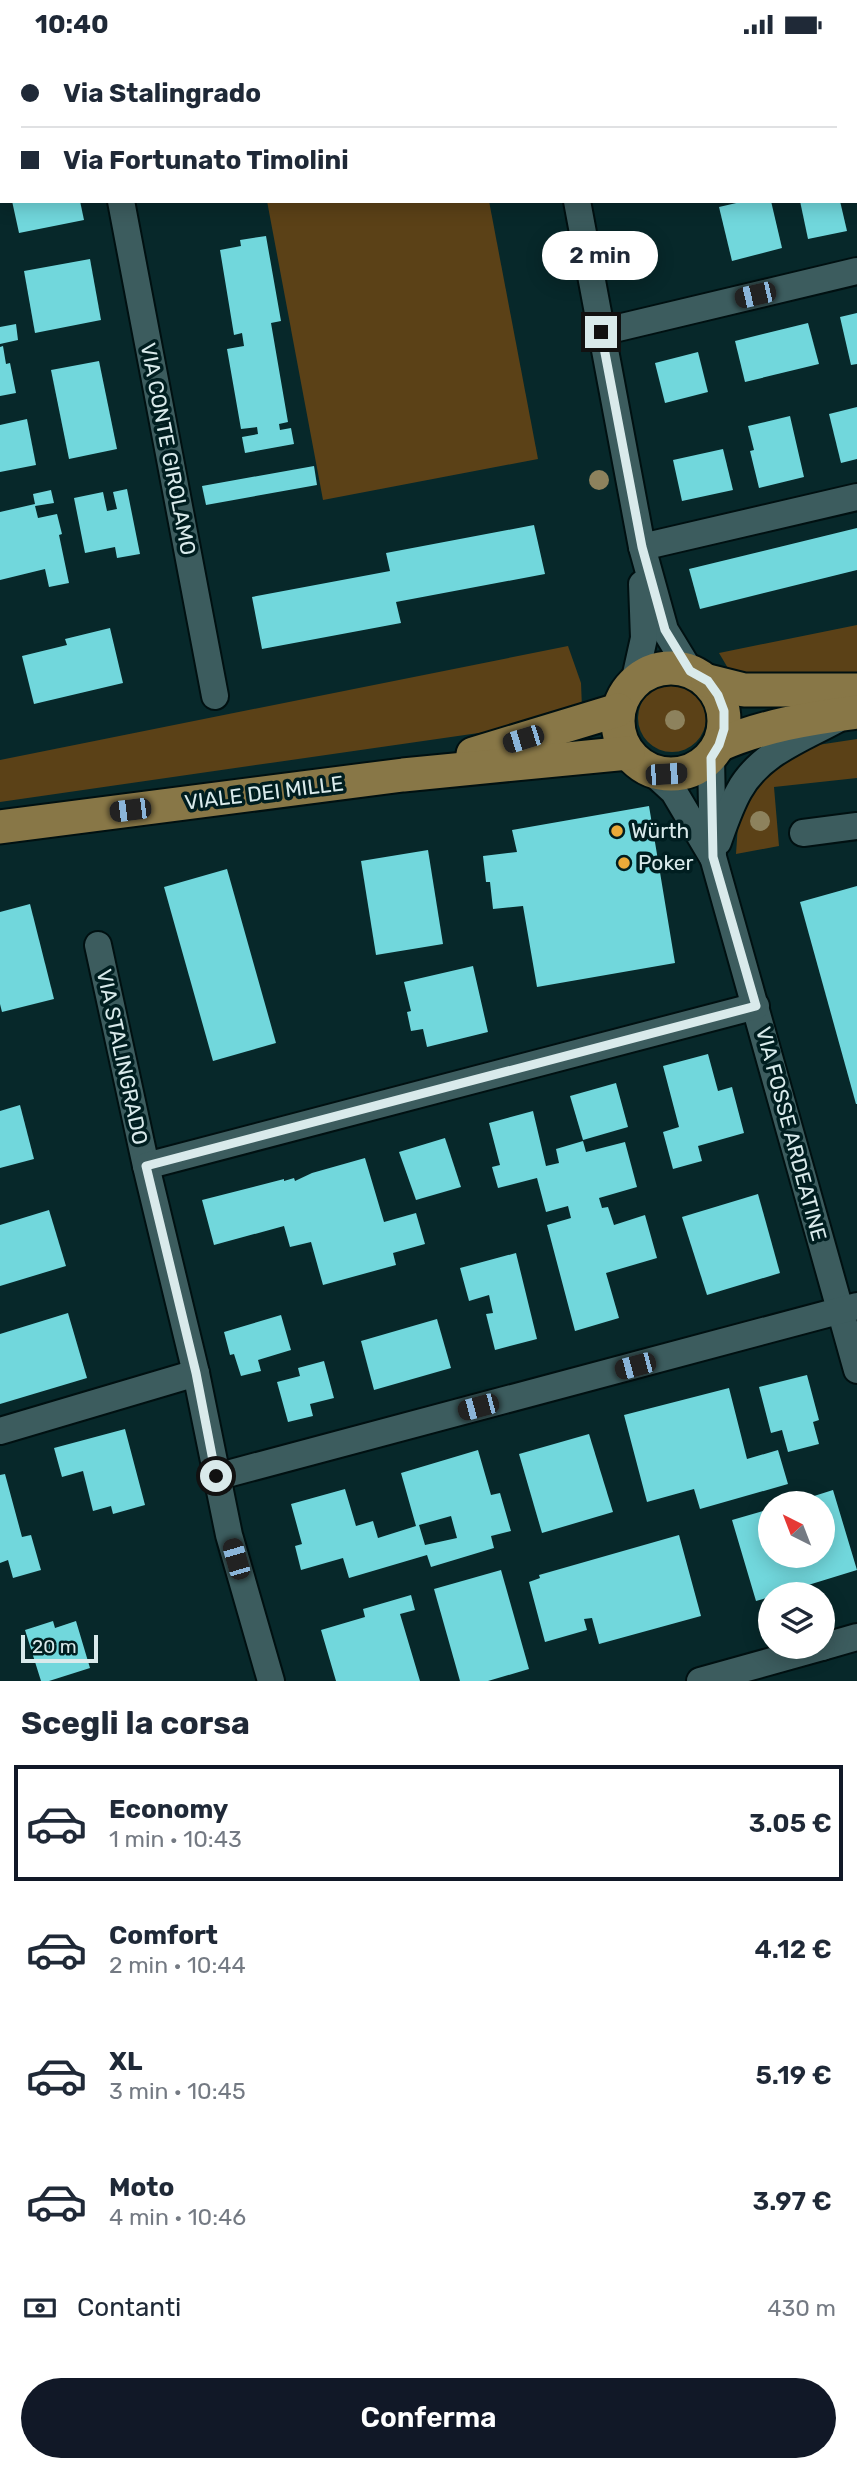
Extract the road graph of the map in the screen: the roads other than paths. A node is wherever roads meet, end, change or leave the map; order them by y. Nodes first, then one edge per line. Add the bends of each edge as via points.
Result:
1 (121, 203) edge
2 (577, 203) edge
3 (857, 271) edge
4 (601, 332) junction
5 (857, 497) edge
6 (642, 547) junction
7 (699, 676) junction
8 (215, 696) dead end
9 (626, 697) junction
10 (855, 705) edge
11 (715, 751) junction
12 (639, 762) junction
13 (403, 775) junction
14 (857, 826) edge
15 (0, 827) edge
16 (803, 833) dead end
17 (713, 857) junction
18 (98, 945) dead end
19 (756, 1006) junction
20 (146, 1166) junction
21 (848, 1308) edge
22 (857, 1370) edge
23 (196, 1373) junction
24 (0, 1431) edge
25 (216, 1476) junction
26 (857, 1637) edge
27 (835, 1643) edge
28 (779, 1659) edge
29 (271, 1681) edge
30 (700, 1681) edge

1 - 8 street, VIA CONTE GIROLAMO
2 - 4 street
3 - 4 street
4 - 6 street
5 - 6 street
6 - 7 street via 665,630
6 - 9 street via 644,638
7 - 9 main road, VIALE DEI MILLE via 675,667 660,668 646,674
7 - 10 main road, VIALE DEI MILLE via 744,690
7 - 11 main road via 718,695 724,711 724,729
9 - 12 main road via 618,725 621,740
9 - 13 main road, VIALE DEI MILLE
10 - 11 main road, VIALE DEI MILLE via 745,733
10 - 17 street via 780,748 748,777
11 - 12 main road, VIALE DEI MILLE via 698,768 682,773 666,774
11 - 17 street, VIA FOSSE ARDEATINE
12 - 13 main road, VIALE DEI MILLE
12 - 17 street, VIA FOSSE ARDEATINE via 674,792
13 - 15 main road, VIALE DEI MILLE
14 - 16 street
17 - 19 street, VIA FOSSE ARDEATINE
18 - 20 street, VIA STALINGRADO
19 - 20 street
19 - 21 street, VIA FOSSE ARDEATINE
20 - 23 street, VIA STALINGRADO
21 - 22 street, VIA FOSSE ARDEATINE
21 - 25 street
23 - 24 street
23 - 25 street, VIA STALINGRADO
25 - 29 street, VIA STALINGRADO
26 - 27 street
28 - 30 street

